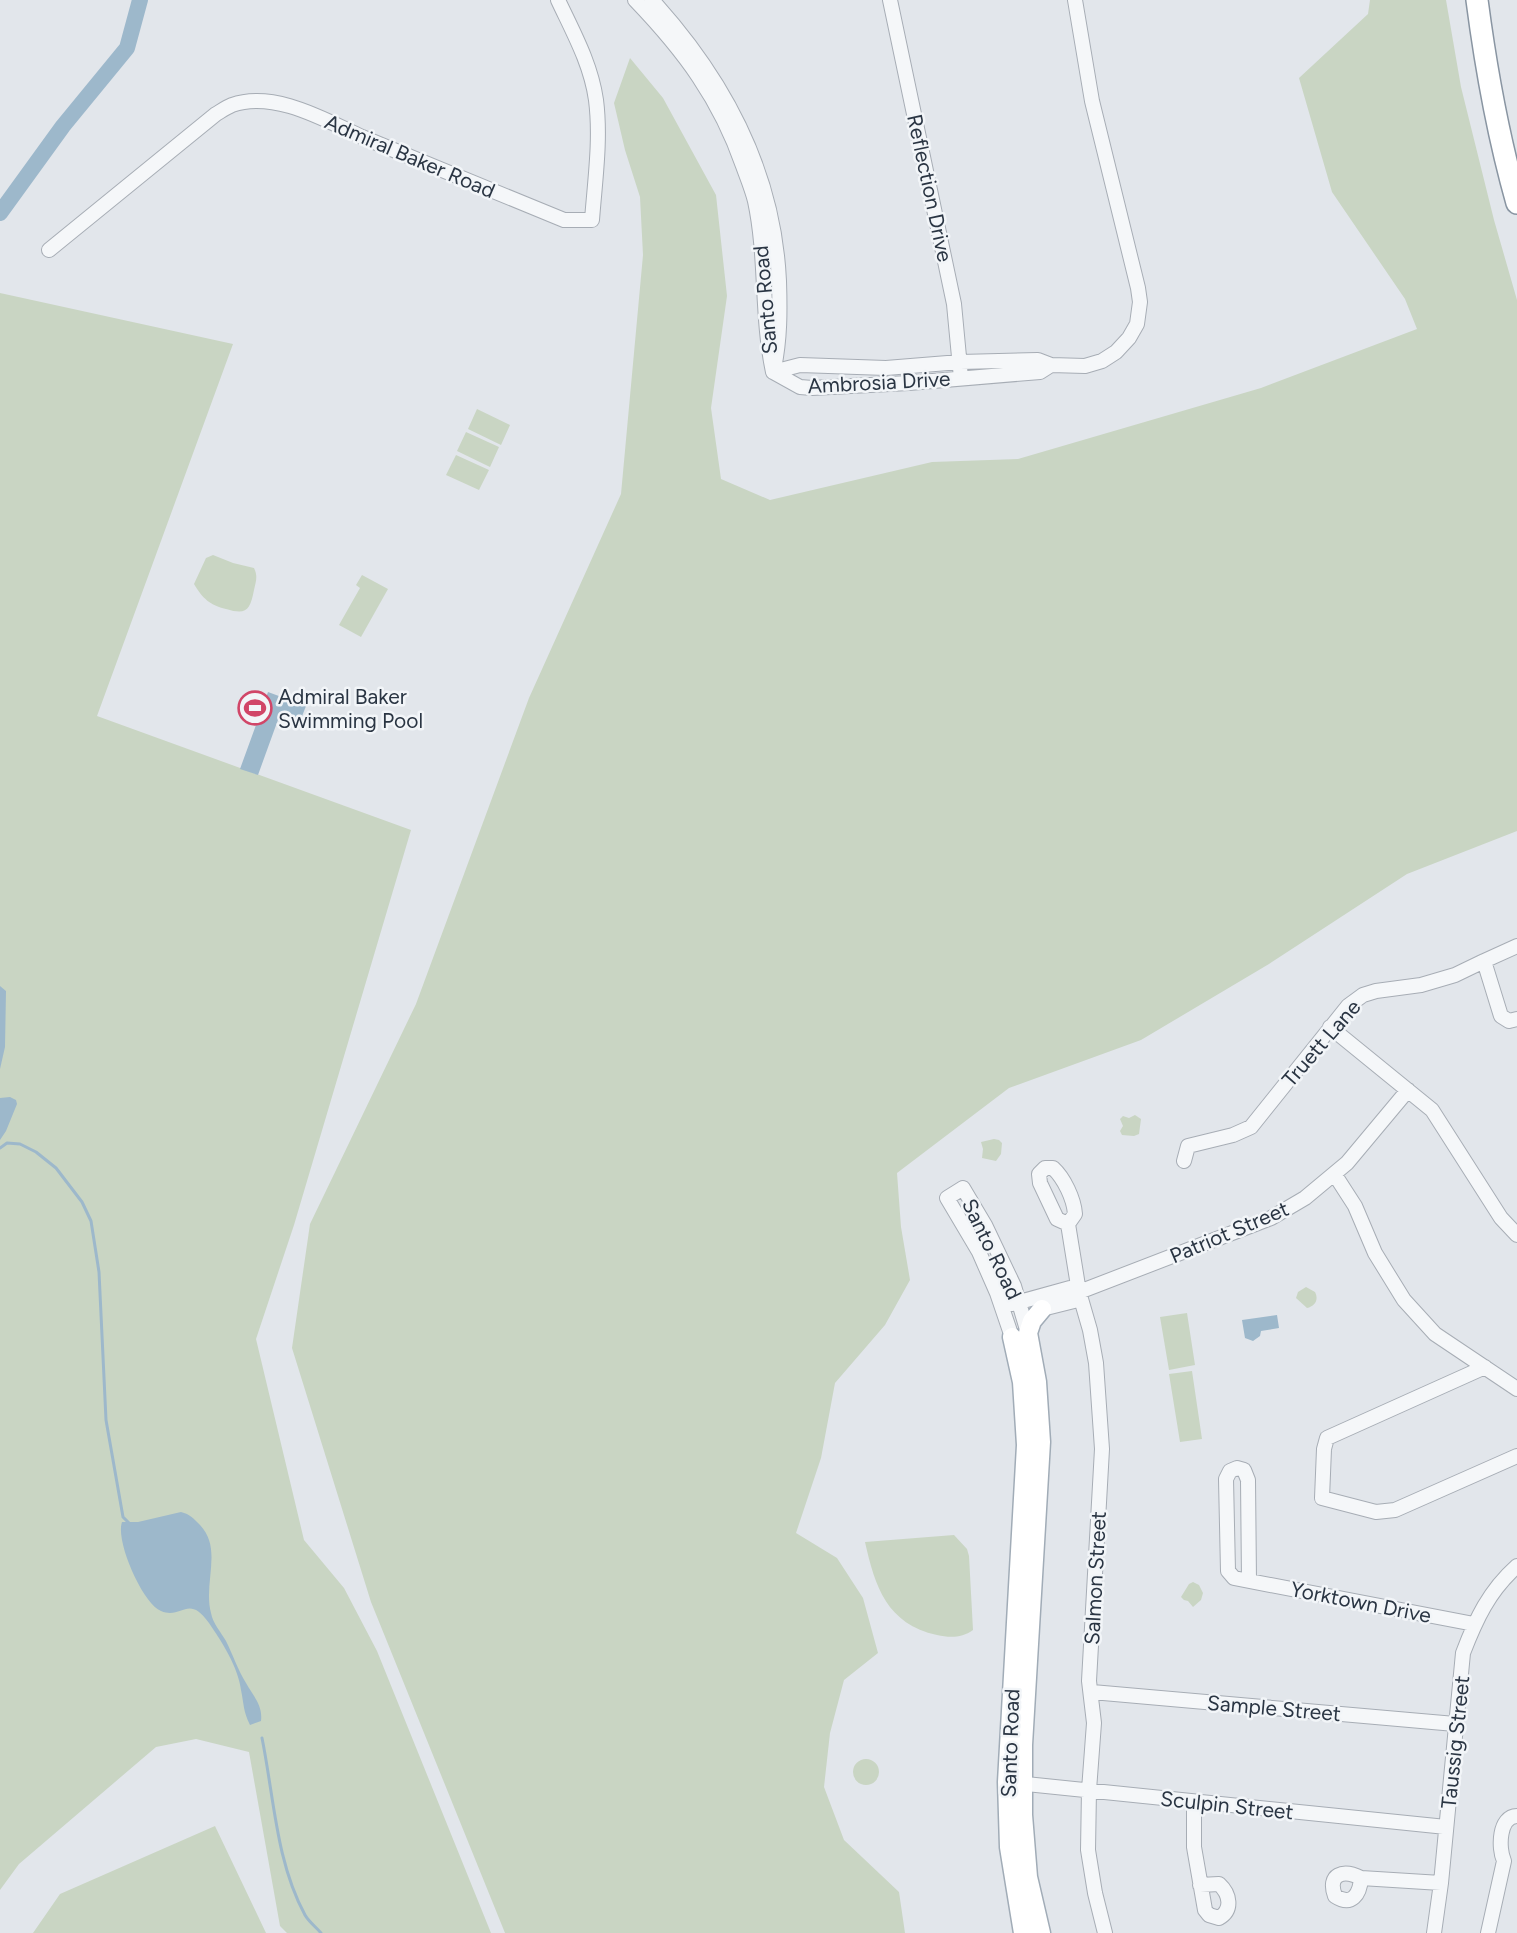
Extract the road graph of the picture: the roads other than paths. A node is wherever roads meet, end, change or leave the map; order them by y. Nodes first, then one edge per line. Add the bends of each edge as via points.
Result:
1 (558, 0) edge
2 (635, 0) edge
3 (652, 0) edge
4 (890, 0) edge
5 (1075, 0) edge
6 (1477, 0) edge
7 (1517, 203) edge
8 (50, 250) dead end
9 (960, 362) junction
10 (1051, 365) junction
11 (773, 372) junction
12 (961, 378) junction
13 (1517, 946) edge
14 (1484, 961) junction
15 (1517, 1019) edge
16 (1330, 1027) junction
17 (1408, 1090) junction
18 (1184, 1161) dead end
19 (1335, 1175) junction
20 (1068, 1224) dead end
21 (1517, 1235) edge
22 (1079, 1292) junction
23 (1019, 1302) junction
24 (1001, 1307) junction
25 (1042, 1310) joint
26 (1020, 1335) junction
27 (1485, 1367) junction
28 (1517, 1389) edge
29 (1517, 1456) edge
30 (1517, 1566) edge
31 (1249, 1580) junction
32 (1474, 1624) junction
33 (1092, 1692) junction
34 (1455, 1724) junction
35 (1015, 1783) junction
36 (1089, 1790) junction
37 (1194, 1802) junction
38 (1517, 1816) edge
39 (1446, 1827) junction
40 (1510, 1860) edge
41 (1360, 1878) dead end
42 (1442, 1883) junction
43 (1200, 1885) dead end
44 (1023, 1933) edge
45 (1041, 1933) edge
46 (1105, 1933) edge
47 (1434, 1933) edge
48 (1488, 1933) edge

1 - 8 street, Admiral Baker Road via 583,53 596,98 592,220 564,220 332,122 282,103 256,100 232,105 216,114
2 - 11 street, Santo Road via 669,35 708,89 735,144 755,200
3 - 11 street, Santo Road via 678,29 720,89 750,147 768,199 780,303 779,344
4 - 9 street, Reflection Drive via 954,304
5 - 10 street, Ambrosia Drive via 1092,101 1140,302 1137,324 1116,352 1085,366
6 - 7 highway via 1485,66
9 - 10 street, Ambrosia Drive via 1038,360
9 - 11 street, Ambrosia Drive via 886,368 800,365
9 - 12 street, Reflection Drive
10 - 12 street, Ambrosia Drive via 1040,372
11 - 12 street, Ambrosia Drive via 800,387 812,388
13 - 14 street, Truett Lane
14 - 15 street via 1501,1016 1509,1022
14 - 16 street, Truett Lane via 1421,985 1363,995
16 - 17 street
16 - 18 street, Truett Lane via 1251,1126 1233,1135 1188,1146
17 - 19 street, Patriot Street
17 - 21 street via 1432,1110 1501,1218
19 - 22 street, Patriot Street via 1271,1218
19 - 27 street via 1404,1300 1435,1334
20 - 22 street, Salmon Street
22 - 23 street, Patriot Street via 1070,1288
22 - 25 street, Patriot Street via 1074,1301
22 - 33 street, Salmon Street via 1096,1363 1102,1449 1089,1681
23 - 24 street, Patriot Street
23 - 24 street, Santo Road via 989,1232 963,1188 947,1198 979,1252
23 - 26 street, Santo Road
24 - 26 street, Santo Road
25 - 26 main road
26 - 35 main road, Santo Road via 1026,1445
27 - 28 street
27 - 29 street via 1327,1437 1322,1498 1376,1512 1395,1510
30 - 32 street, Taussig Street via 1492,1593
31 - 31 street, Yorktown Drive via 1248,1480 1244,1470 1237,1468 1226,1479 1228,1571 1234,1578
31 - 32 street, Yorktown Drive
32 - 34 street, Taussig Street via 1464,1653
33 - 34 street, Sample Street
33 - 36 street, Salmon Street
34 - 39 street, Taussig Street
35 - 36 street, Sculpin Street
35 - 44 main road, Santo Road via 1009,1847
35 - 45 main road, Santo Road via 1028,1877
36 - 37 street, Sculpin Street
36 - 46 street, Salmon Street via 1088,1850
37 - 39 street, Sculpin Street
37 - 43 street via 1194,1847
38 - 40 street via 1511,1816 1503,1826 1501,1854
39 - 42 street, Taussig Street
40 - 48 street
41 - 42 street
42 - 47 street, Taussig Street

